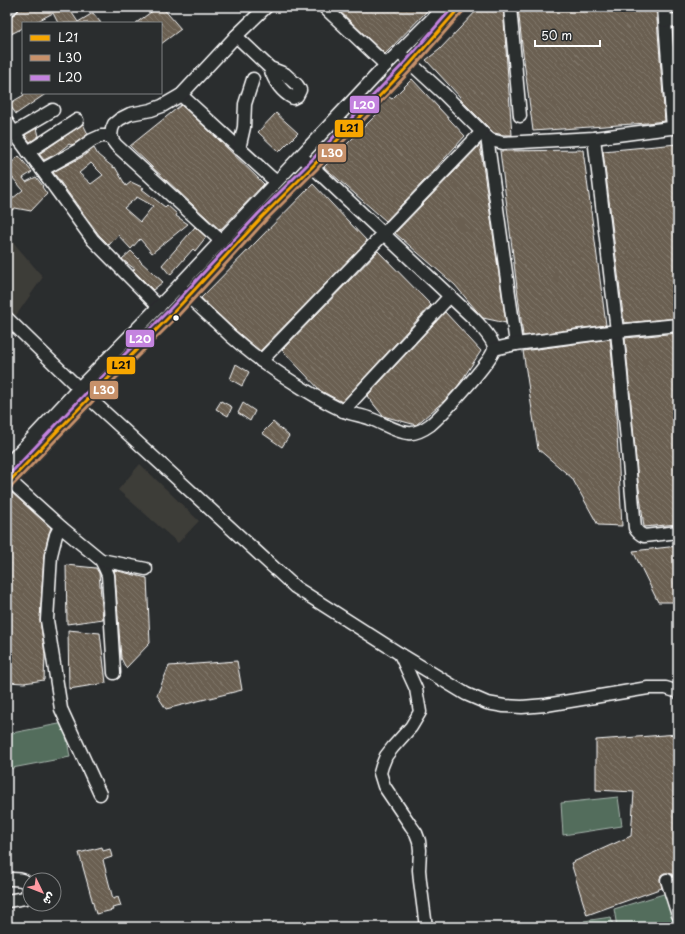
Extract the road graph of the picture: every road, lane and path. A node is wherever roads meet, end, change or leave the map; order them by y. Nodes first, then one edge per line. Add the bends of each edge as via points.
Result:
1 (12, 7) edge
2 (266, 7) edge
3 (324, 7) edge
4 (444, 7) edge
5 (460, 7) edge
6 (510, 7) edge
7 (664, 7) edge
8 (7, 10) edge
9 (678, 20) edge
10 (665, 21) junction
11 (236, 36) junction
12 (672, 36) edge
13 (399, 52) junction
14 (410, 64) junction
15 (386, 65) junction
16 (270, 68) dead end
17 (253, 79) dead end
18 (181, 95) junction
19 (52, 110) dead end
20 (520, 116) dead end
21 (77, 120) dead end
22 (7, 122) edge
23 (675, 127) edge
24 (14, 133) junction
25 (485, 135) junction
26 (110, 136) junction
27 (594, 138) junction
28 (239, 149) junction
29 (28, 152) junction
30 (301, 156) junction
31 (312, 167) junction
32 (42, 170) junction
33 (276, 182) junction
34 (383, 234) junction
35 (221, 242) junction
36 (179, 286) junction
37 (450, 296) junction
38 (188, 297) junction
39 (159, 307) junction
40 (7, 318) edge
41 (678, 325) edge
42 (617, 331) junction
43 (516, 344) junction
44 (494, 349) junction
45 (261, 360) junction
46 (79, 388) junction
47 (89, 398) junction
48 (343, 411) junction
49 (7, 465) edge
50 (8, 482) edge
51 (62, 528) junction
52 (678, 532) edge
53 (101, 560) junction
54 (146, 569) dead end
55 (400, 654) junction
56 (114, 673) dead end
57 (678, 692) edge
58 (100, 794) dead end
59 (7, 879) edge
60 (667, 880) dead end
61 (7, 901) edge
62 (678, 915) edge
63 (426, 927) edge

1 - 8 street
2 - 11 street
3 - 15 street
4 - 13 street
5 - 14 street
6 - 20 street
7 - 10 street
9 - 10 street
10 - 12 street
11 - 16 street
11 - 18 street
12 - 23 street
13 - 14 street
13 - 15 street
14 - 25 street
14 - 31 street
15 - 30 street
17 - 28 street via 245,104 244,128
18 - 26 street via 162,106 124,116 114,124
18 - 28 street
19 - 24 street
21 - 29 street
22 - 24 street
23 - 27 street
24 - 29 street
25 - 27 street via 491,140 503,142
25 - 34 street
25 - 43 street
26 - 32 street via 92,140
26 - 35 street via 116,145
27 - 42 street
28 - 33 street
29 - 32 street
30 - 31 street
30 - 33 street
31 - 34 street
31 - 38 street
32 - 39 street via 93,240
33 - 35 street
34 - 37 street
34 - 45 street
35 - 36 street
36 - 38 street
36 - 39 street
37 - 44 street via 483,329
37 - 48 street
38 - 45 street via 244,348
38 - 47 street
39 - 46 street
40 - 46 street
41 - 42 street
42 - 43 street
42 - 52 street via 635,528 644,536
43 - 44 street
44 - 48 street via 482,369 443,412 430,425 414,433 396,430 380,422
45 - 48 street via 297,385
46 - 47 street
46 - 49 street
47 - 50 street
47 - 55 street via 295,587
50 - 51 street
51 - 53 street
51 - 58 street via 56,535 51,555 47,620 61,709
53 - 54 street
53 - 56 street via 108,575
55 - 57 street via 466,694 487,703 504,706 546,705 659,687
55 - 63 street via 416,689 420,712 411,727 386,756 380,773 384,786 419,841 419,870
59 - 61 street via 25,880 28,884 27,897
60 - 62 street

